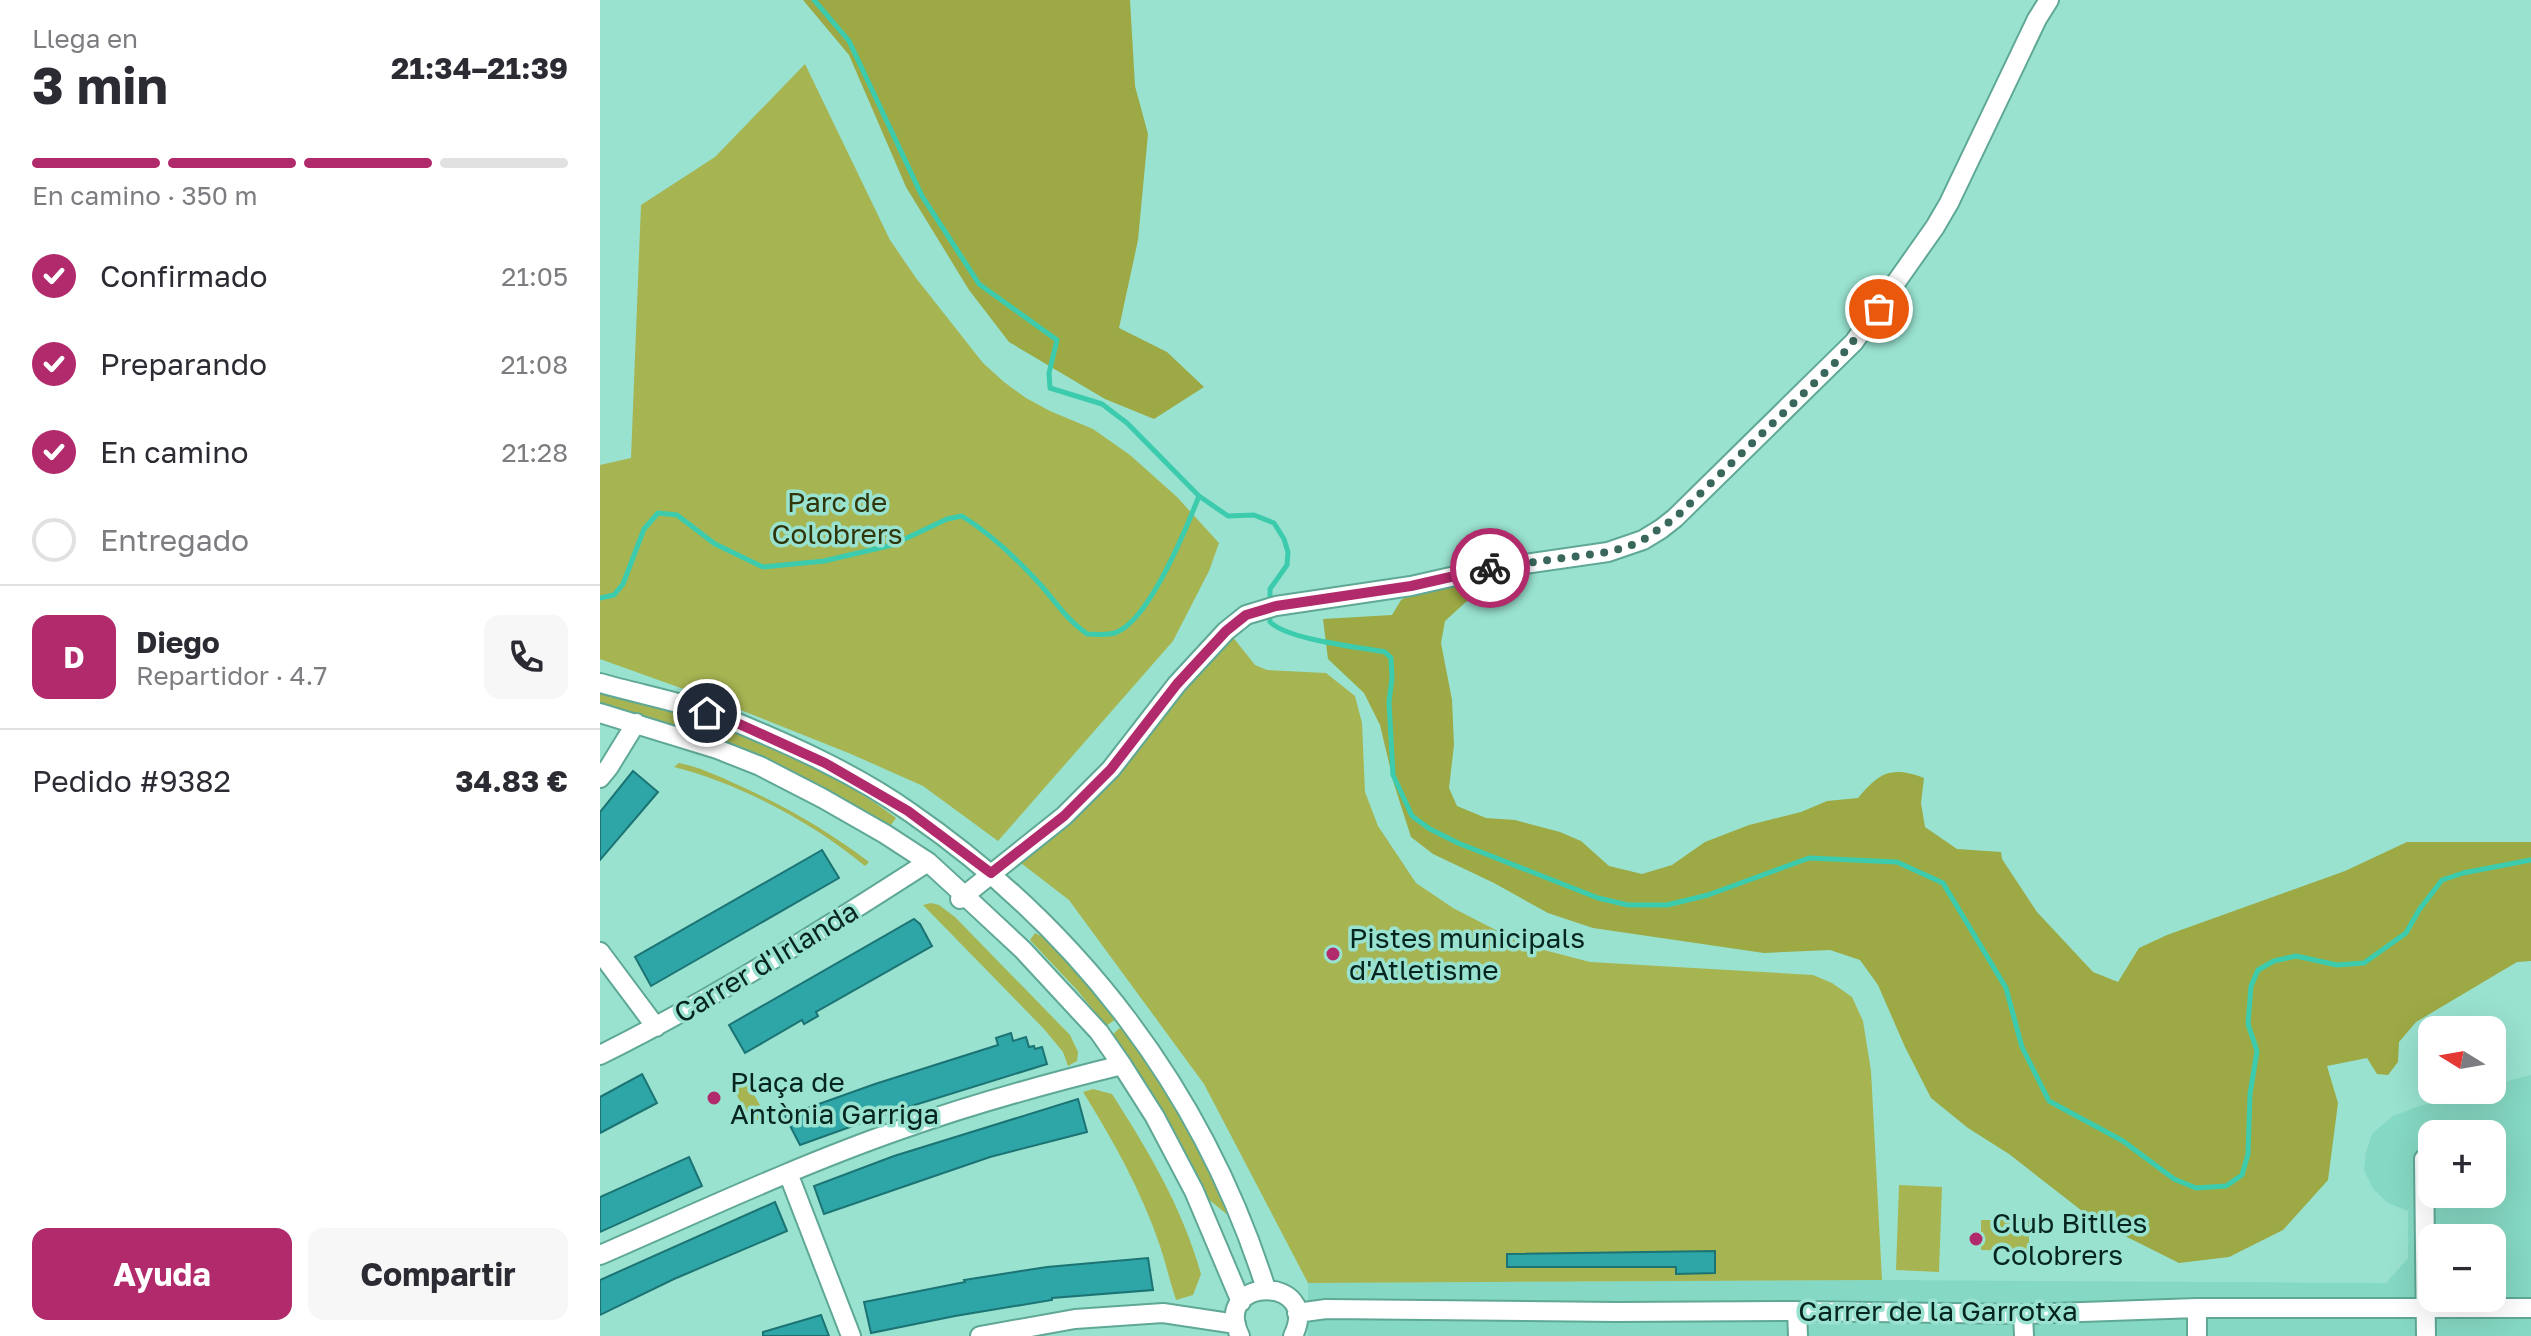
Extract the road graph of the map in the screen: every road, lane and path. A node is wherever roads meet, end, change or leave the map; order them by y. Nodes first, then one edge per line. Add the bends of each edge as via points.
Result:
1 (2049, 0) edge
2 (600, 683) edge
3 (600, 713) edge
4 (636, 723) junction
5 (600, 778) edge
6 (928, 862) junction
7 (991, 873) junction
8 (962, 897) junction
9 (600, 952) edge
10 (656, 1027) junction
11 (600, 1055) edge
12 (1122, 1065) junction
13 (788, 1173) junction
14 (600, 1255) edge
15 (1266, 1289) junction
16 (1241, 1302) junction
17 (2197, 1308) junction
18 (2418, 1308) edge
19 (2506, 1308) edge
20 (2531, 1308) edge
21 (1797, 1311) junction
22 (2426, 1312) edge
23 (1297, 1313) junction
24 (2023, 1314) junction
25 (1238, 1330) edge
26 (851, 1336) edge
27 (980, 1336) edge
28 (1293, 1336) edge
29 (1798, 1336) edge
30 (2024, 1336) edge
31 (2197, 1336) edge
32 (2426, 1336) edge

1 - 7 street via 1949,203 1867,326 1675,518 1643,540 1608,552 1491,568 1246,615 1177,684 1111,769 1064,816
2 - 7 street via 726,718 825,763 908,811
3 - 4 street
4 - 5 street
4 - 6 street via 760,766
6 - 8 street
6 - 10 street, Carrer d'Irlanda
7 - 8 street
7 - 15 street via 1127,1015 1226,1181
8 - 12 street via 1045,973
9 - 10 street
10 - 11 street, Carrer d'Irlanda
12 - 13 street via 904,1128
12 - 16 street via 1194,1191
13 - 14 street
13 - 26 street
15 - 16 street
15 - 23 street via 1289,1298
16 - 25 street
17 - 18 street, Carrer de la Garrotxa
17 - 24 street, Carrer de la Garrotxa
17 - 31 street
19 - 20 street, Carrer de la Garrotxa
21 - 23 street, Carrer de la Garrotxa
21 - 24 street, Carrer de la Garrotxa
21 - 29 street
22 - 32 street
23 - 28 street
24 - 30 street
25 - 27 street via 1163,1313 1075,1319

